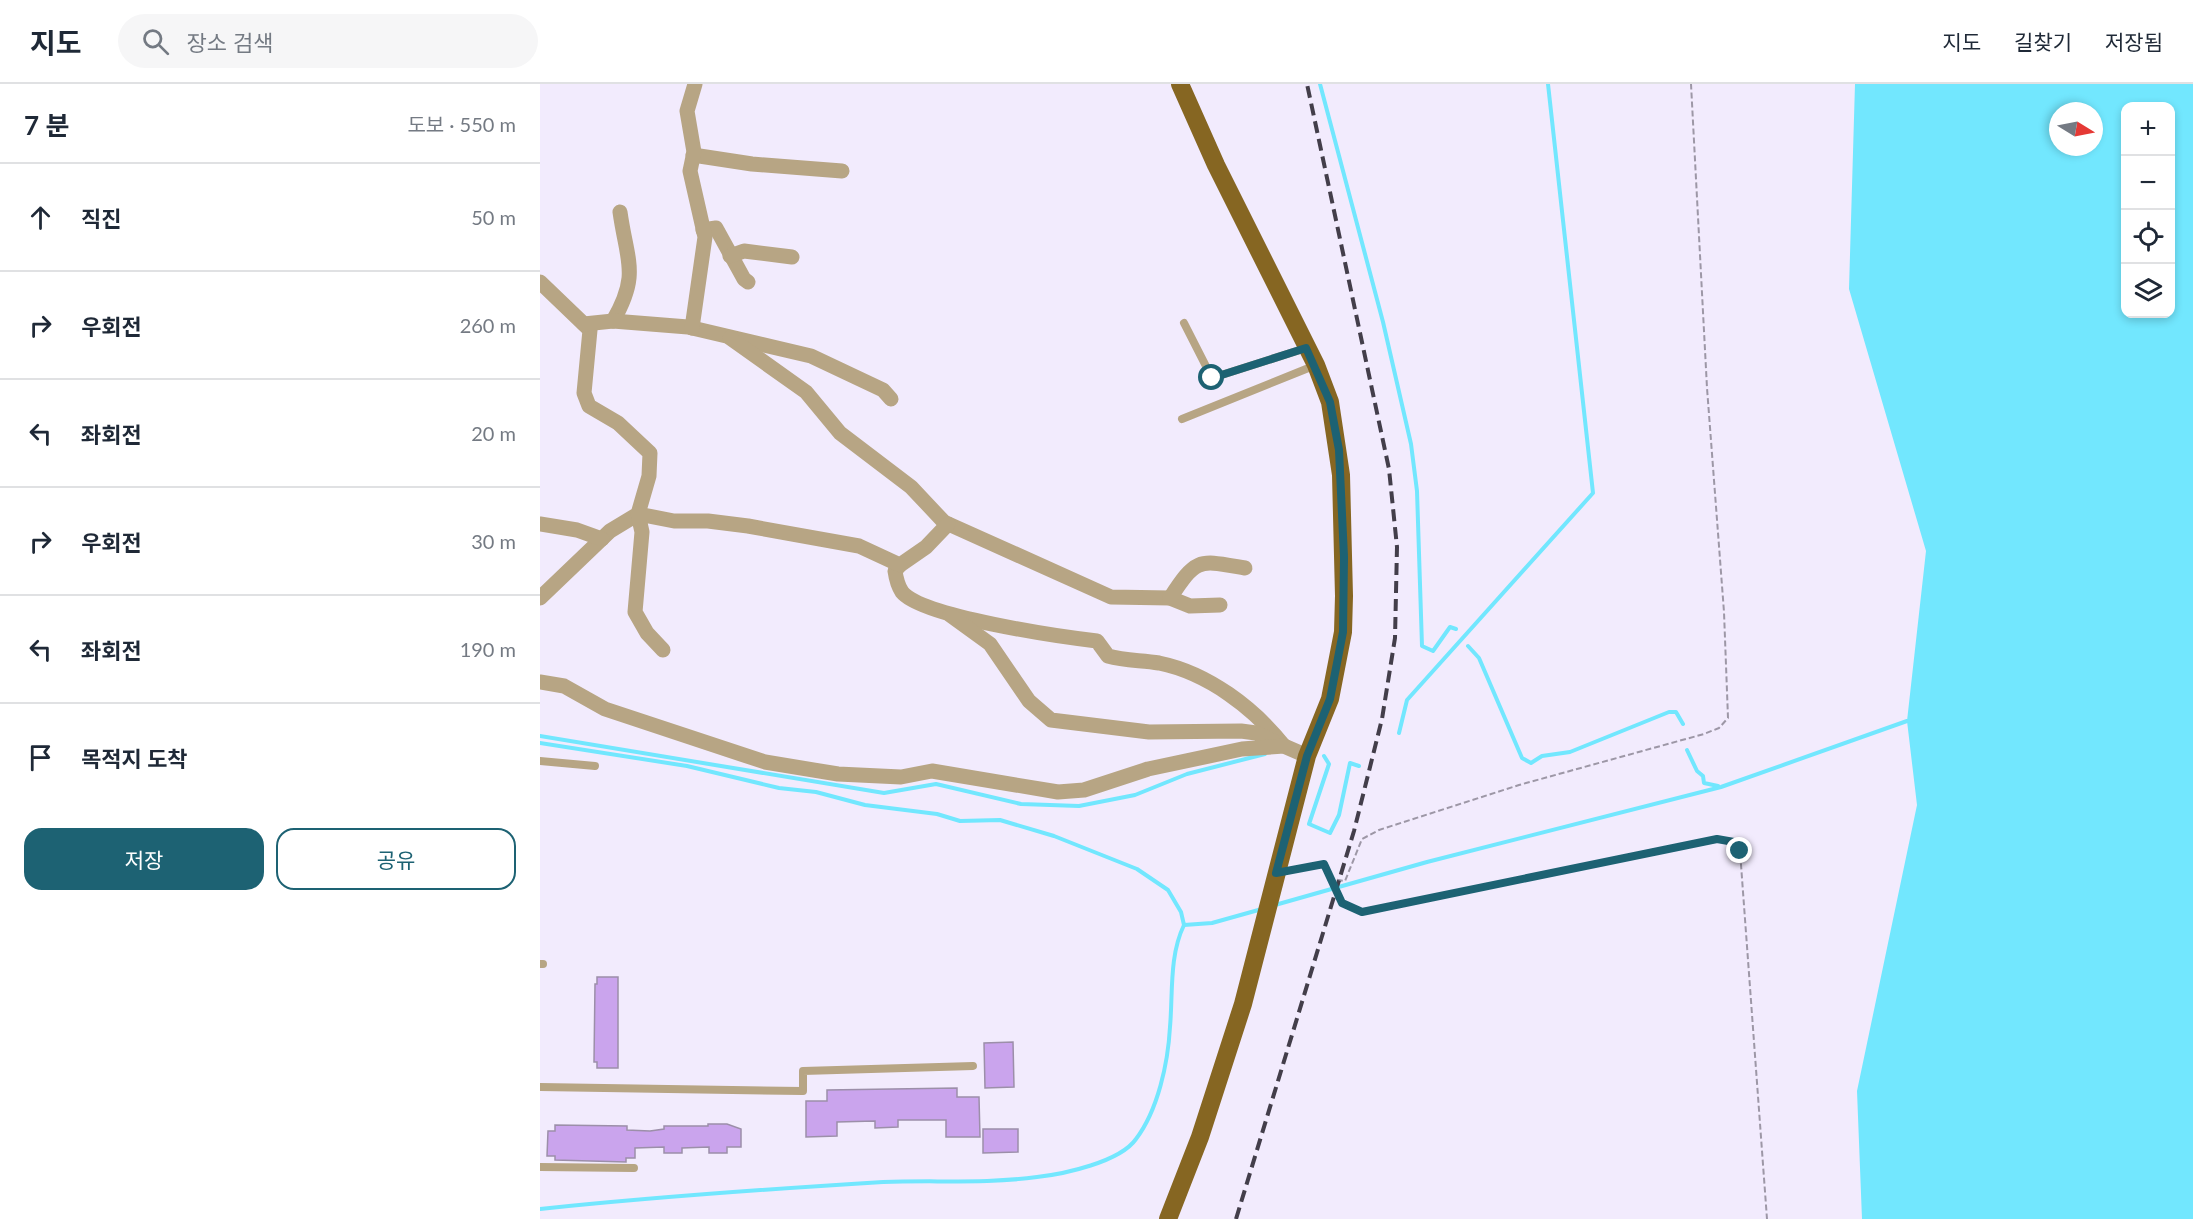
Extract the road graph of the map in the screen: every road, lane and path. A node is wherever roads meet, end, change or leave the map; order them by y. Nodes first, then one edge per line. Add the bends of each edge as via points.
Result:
1 (694, 84) edge
2 (1180, 84) edge
3 (1691, 84) edge
4 (693, 155) junction
5 (842, 171) dead end
6 (620, 212) dead end
7 (703, 230) junction
8 (730, 256) junction
9 (792, 256) dead end
10 (540, 282) edge
11 (748, 282) dead end
12 (613, 321) junction
13 (1185, 323) dead end
14 (584, 324) junction
15 (692, 328) junction
16 (730, 338) junction
17 (1306, 348) junction
18 (1316, 365) junction
19 (891, 399) dead end
20 (1182, 419) dead end
21 (638, 514) junction
22 (540, 524) edge
23 (948, 524) junction
24 (602, 538) junction
25 (900, 565) junction
26 (1245, 568) dead end
27 (540, 598) edge
28 (1170, 598) junction
29 (1220, 605) dead end
30 (943, 610) junction
31 (663, 650) dead end
32 (540, 682) edge
33 (1284, 746) junction
34 (1307, 756) junction
35 (540, 761) edge
36 (595, 766) dead end
37 (1276, 873) junction
38 (1331, 879) junction
39 (973, 1066) dead end
40 (540, 1087) edge
41 (540, 1167) edge
42 (634, 1168) dead end
43 (1168, 1219) edge
44 (1767, 1219) edge

1 - 4 street via 687,111
2 - 17 main road
3 - 38 path via 1728,718 1719,728 1704,734 1519,785 1379,830 1362,839 1345,881
4 - 5 street
4 - 7 street via 690,171
6 - 12 street via 631,279 627,296
7 - 8 street via 716,228
7 - 15 street
8 - 9 street via 744,251
8 - 11 street
10 - 14 street
12 - 14 street
12 - 15 street
13 - 17 lane via 1212,378
14 - 21 street via 590,330 584,393 589,406 618,423 650,453 650,476
15 - 16 street
16 - 19 street via 811,356 883,390
16 - 23 street via 806,392 840,433 911,487
17 - 18 main road
18 - 20 lane
18 - 34 main road via 1330,402 1339,450 1344,597 1337,672
21 - 24 street
21 - 25 street via 674,521 748,526 858,546
21 - 31 street via 642,532 635,612
22 - 24 street
23 - 25 street via 927,547
23 - 28 street via 1111,597
24 - 27 street
25 - 30 street via 895,571 903,593
26 - 28 street via 1211,562 1196,565 1186,572
28 - 29 street via 1190,606
30 - 33 street via 1019,631 1097,641 1108,656 1174,668 1226,692 1267,725
30 - 33 street via 990,644 1029,701 1051,720 1149,732 1256,733
32 - 33 street via 564,686 605,709 765,762 838,774 901,777 932,771 1025,788 1076,791 1182,761 1242,749
33 - 34 street
34 - 37 main road
35 - 36 lane
37 - 38 path via 1324,864
37 - 43 main road via 1228,1052
38 - 44 path via 1342,903 1362,912 1706,841 1734,842 1740,851 1746,915
39 - 40 lane via 803,1071 803,1091
41 - 42 lane

